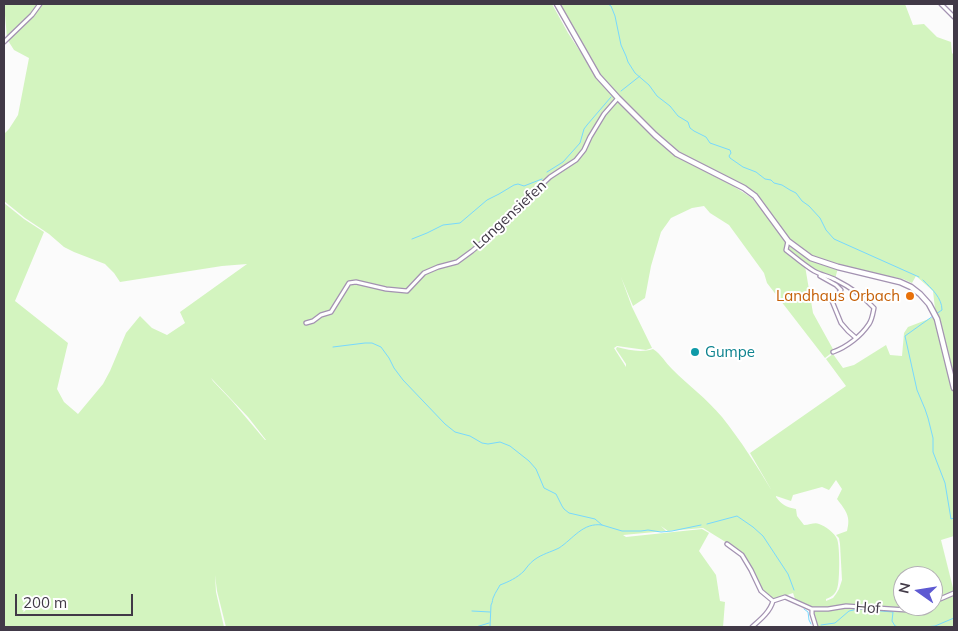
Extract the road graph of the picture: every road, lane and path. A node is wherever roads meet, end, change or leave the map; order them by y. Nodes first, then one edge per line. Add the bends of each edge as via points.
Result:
1 (40, 4) edge
2 (557, 4) edge
3 (944, 5) edge
4 (954, 17) edge
5 (4, 42) edge
6 (618, 98) junction
7 (788, 241) junction
8 (816, 272) junction
9 (306, 323) dead end
10 (856, 338) junction
11 (833, 352) dead end
12 (954, 388) edge
13 (727, 544) dead end
14 (773, 601) junction
15 (812, 609) junction
16 (893, 609) edge
17 (752, 627) edge
18 (816, 627) edge

1 - 5 street
2 - 6 main road via 598,76
3 - 4 street
6 - 7 main road via 677,154 755,196
6 - 9 street, Langensiefen via 604,114 576,160 550,177 508,221 457,262 424,273 407,291 349,283 331,312
7 - 8 street via 786,250
7 - 12 main road via 811,258 894,280 920,294 937,319
8 - 10 street via 841,290 832,301 841,322
8 - 10 street via 858,293 874,308 870,323
10 - 11 street
13 - 14 street via 742,555 761,591
14 - 15 street, Hof via 785,597
14 - 17 street via 765,616
15 - 16 street, Hof via 846,606
15 - 18 street

